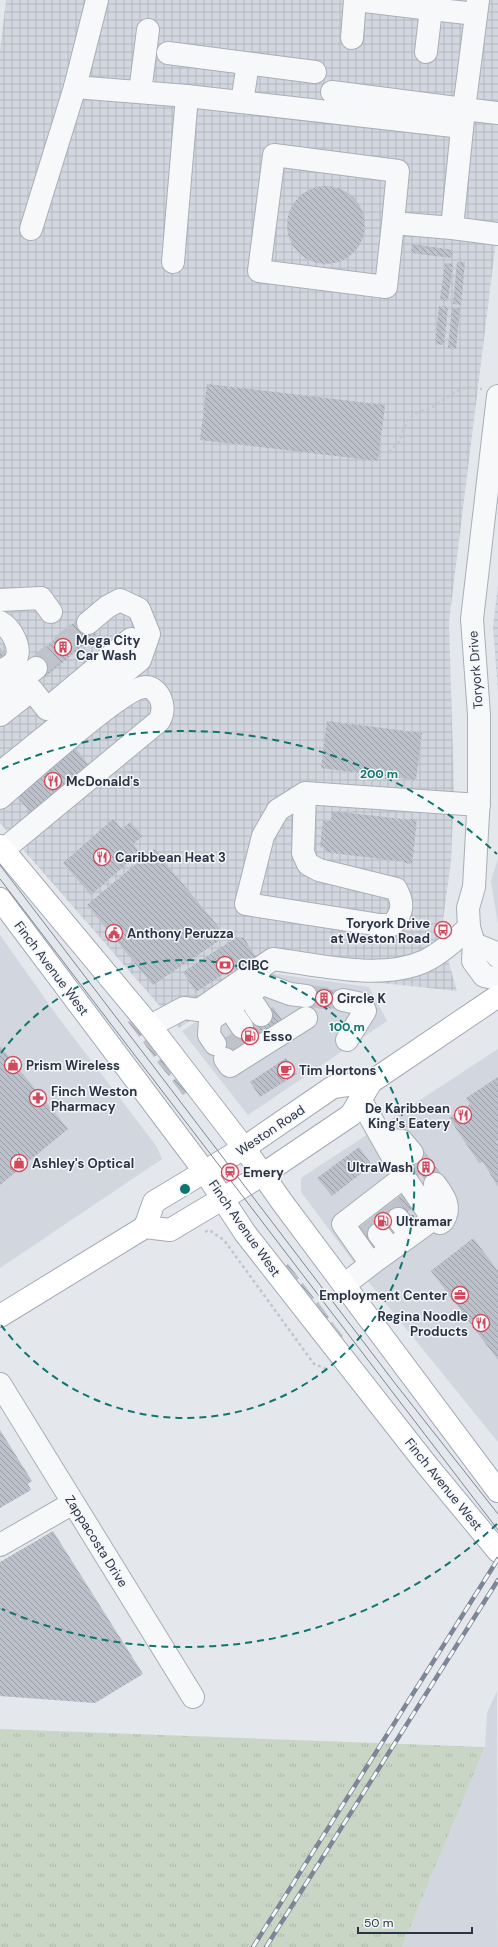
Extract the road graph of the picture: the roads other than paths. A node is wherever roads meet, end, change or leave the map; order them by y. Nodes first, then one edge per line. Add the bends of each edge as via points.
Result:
1 (97, 0) edge
2 (356, 0) edge
3 (477, 7) edge
4 (431, 9) junction
5 (148, 30) dead end
6 (352, 38) dead end
7 (426, 52) dead end
8 (168, 53) dead end
9 (248, 64) junction
10 (315, 72) dead end
11 (74, 87) junction
12 (140, 92) junction
13 (332, 92) dead end
14 (187, 96) junction
15 (242, 102) junction
16 (498, 113) edge
17 (463, 118) junction
18 (394, 223) junction
19 (452, 228) junction
20 (31, 229) dead end
21 (498, 234) edge
22 (173, 262) dead end
23 (492, 393) edge
24 (0, 600) edge
25 (51, 612) dead end
26 (0, 622) edge
27 (88, 623) tunnel mouth
28 (131, 639) dead end
29 (36, 668) tunnel mouth
30 (0, 673) edge
31 (0, 697) edge
32 (0, 715) edge
33 (2, 768) edge
34 (305, 793) junction
35 (0, 798) edge
36 (479, 804) junction
37 (2, 848) edge
38 (0, 899) edge
39 (472, 936) junction
40 (498, 957) edge
41 (498, 980) edge
42 (498, 996) edge
43 (294, 999) tunnel mouth
44 (343, 1000) tunnel mouth
45 (306, 1018) tunnel mouth
46 (150, 1026) junction
47 (347, 1040) dead end
48 (366, 1091) junction
49 (383, 1139) junction
50 (244, 1148) junction
51 (412, 1153) tunnel mouth
52 (205, 1172) junction
53 (262, 1175) junction
54 (404, 1177) junction
55 (435, 1184) tunnel mouth
56 (221, 1198) junction
57 (394, 1214) junction
58 (433, 1218) junction
59 (145, 1228) junction
60 (375, 1228) junction
61 (371, 1264) junction
62 (344, 1285) junction
63 (0, 1316) edge
64 (0, 1384) edge
65 (498, 1492) edge
66 (73, 1503) junction
67 (0, 1545) edge
68 (498, 1551) edge
69 (193, 1697) dead end

1 - 11 street
2 - 4 street
2 - 6 street
3 - 4 street
3 - 17 street
4 - 7 street
5 - 12 street
8 - 9 street
9 - 10 street
9 - 15 street
11 - 12 street
11 - 20 street
12 - 14 street
13 - 17 street
14 - 15 street
14 - 22 street
15 - 17 street
16 - 17 street
17 - 19 street
18 - 18 street via 398,171 274,155 259,271 386,287
18 - 19 street
19 - 21 street
23 - 36 street, Toryork Drive via 472,619 478,715
24 - 25 street via 41,598
26 - 30 street via 12,632 18,649 16,660
27 - 33 street via 120,600 139,609 149,634 140,660
28 - 32 street via 47,709 32,690
29 - 31 street
34 - 34 street via 303,853 308,864 319,870 396,890 402,900 400,916 392,925 246,904 263,836 278,810
34 - 36 street
35 - 37 street via 125,695 138,688 147,687 160,697 163,704 159,721 48,814
36 - 39 street, Toryork Drive via 474,887 468,908
37 - 46 main road
38 - 52 main road, Finch Avenue West
39 - 40 street
39 - 41 street, Toryork Drive via 473,960 484,976
39 - 46 street via 424,961 376,972 273,959 199,1010 184,1008
42 - 48 main road, Weston Road
43 - 45 street via 263,984 210,1020 232,1041 266,1022
44 - 47 street via 362,1004 365,1011
46 - 50 main road
48 - 49 street
48 - 50 main road, Weston Road via 333,1088
48 - 53 main road, Weston Road via 351,1115
49 - 51 street via 402,1141
49 - 54 street
50 - 52 main road, Weston Road
50 - 53 main road
52 - 56 main road, Finch Avenue West
52 - 59 main road, Weston Road via 154,1202
53 - 56 main road, Weston Road
53 - 62 main road
54 - 57 street
54 - 58 street
55 - 58 street via 446,1200 447,1209 440,1223
56 - 59 main road, Weston Road via 170,1230
56 - 68 main road, Finch Avenue West via 313,1320
57 - 58 street
57 - 60 street
57 - 60 street
59 - 63 main road
60 - 61 street
60 - 61 street via 343,1224
61 - 62 street
62 - 65 main road
64 - 66 street, Zappacosta Drive
66 - 67 street
66 - 69 street, Zappacosta Drive

